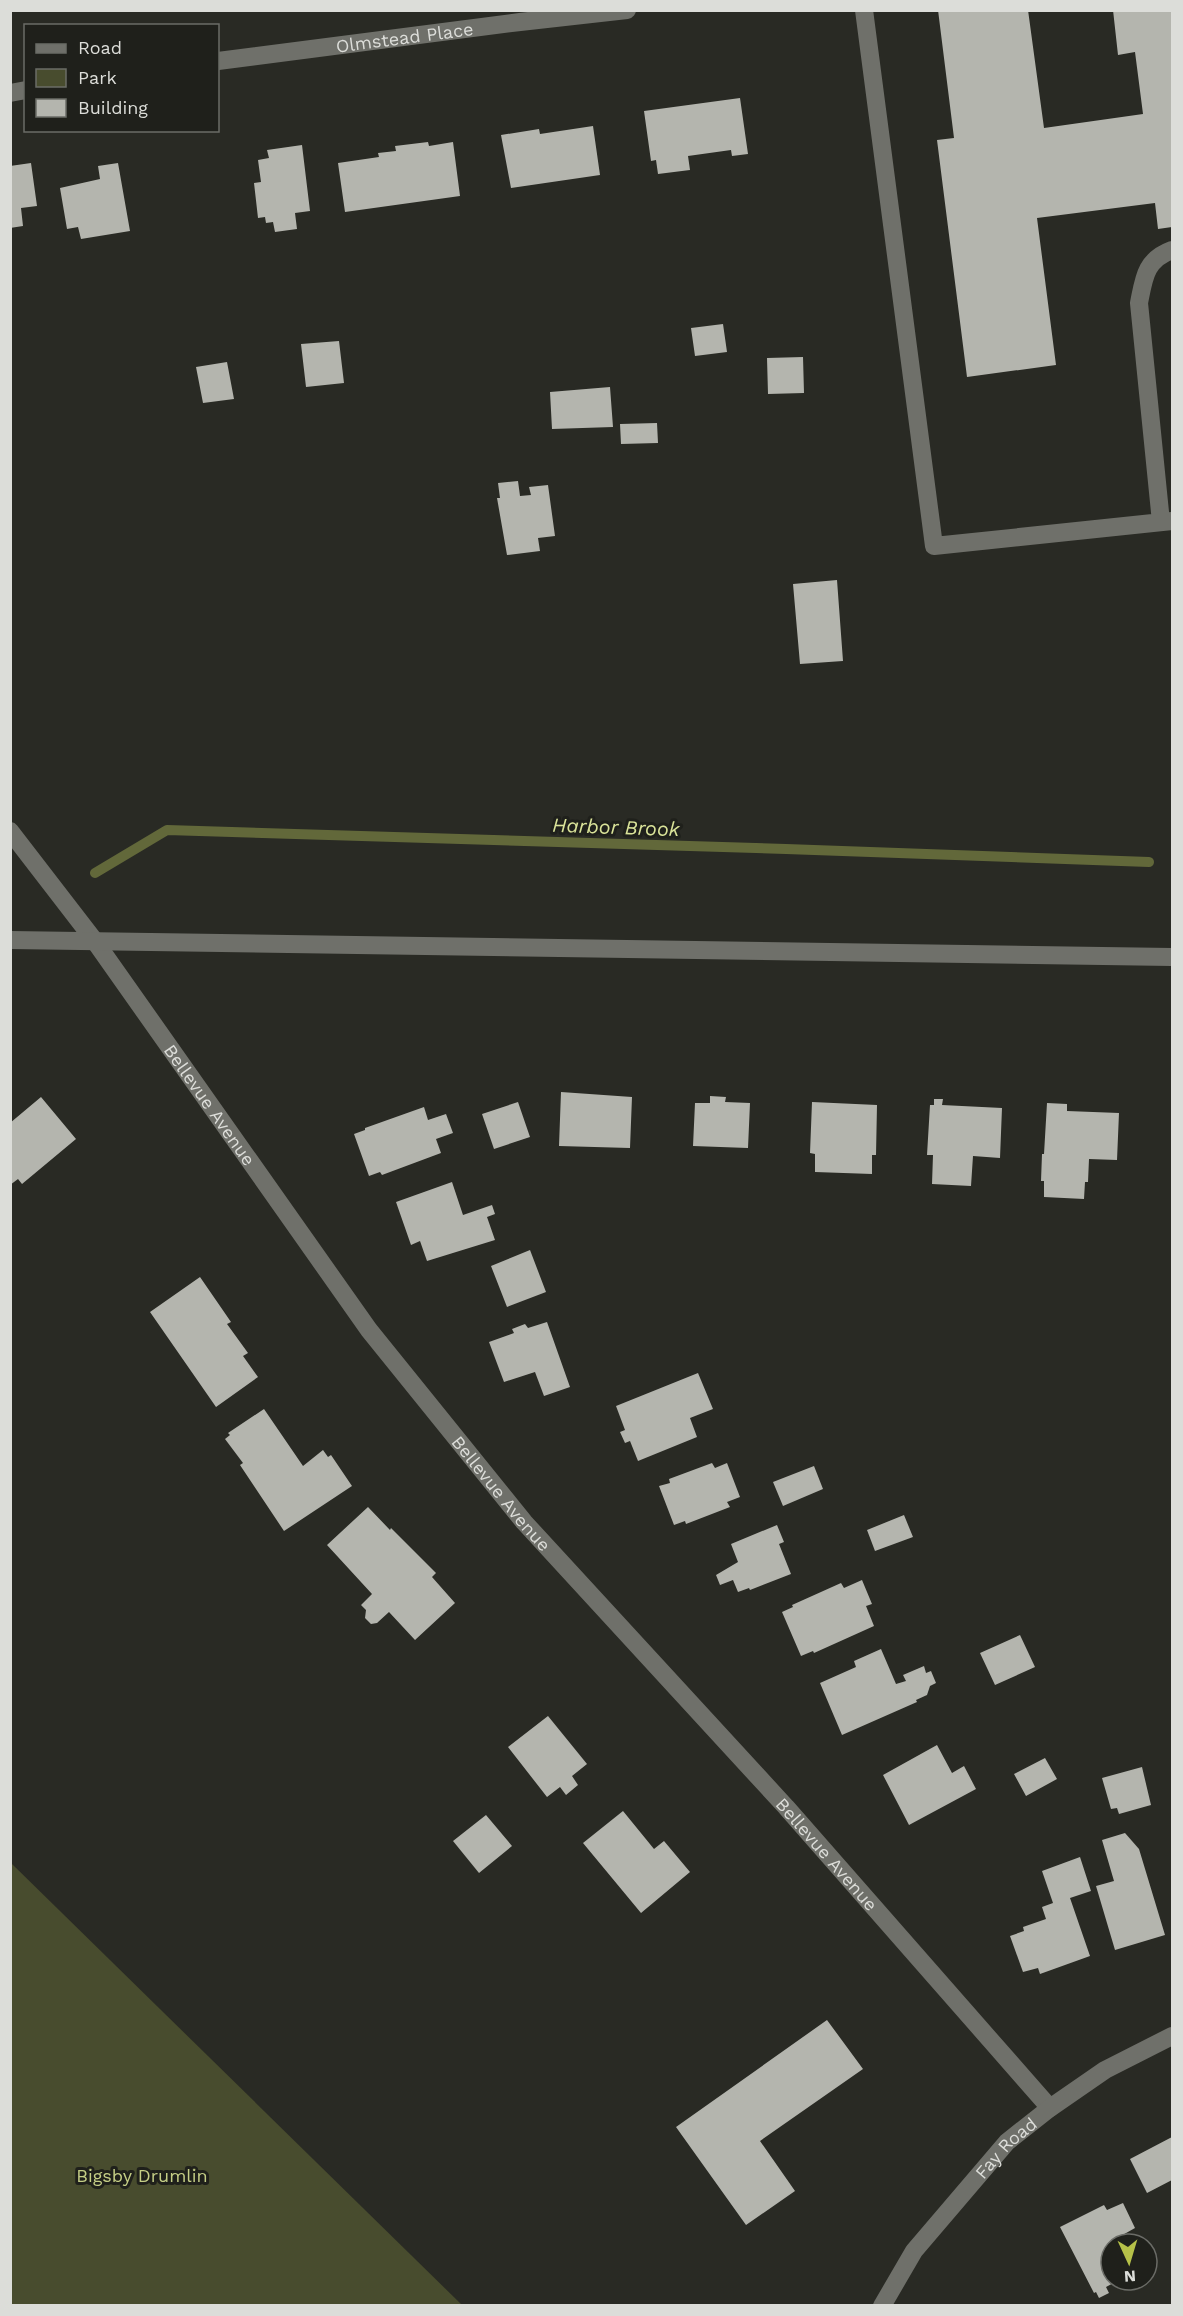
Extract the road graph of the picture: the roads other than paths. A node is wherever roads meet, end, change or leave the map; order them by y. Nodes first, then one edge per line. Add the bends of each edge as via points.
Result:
1 (627, 10) edge
2 (864, 10) edge
3 (219, 61) edge
4 (1173, 250) edge
5 (1167, 522) edge
6 (10, 831) edge
7 (10, 940) edge
8 (94, 940) junction
9 (1173, 957) edge
10 (1173, 2036) edge
11 (1050, 2108) junction
12 (882, 2306) edge

1 - 3 street, Olmstead Place
2 - 5 street via 934,546
4 - 5 street via 1159,255 1145,273 1139,303
6 - 8 street, Bellevue Avenue
7 - 8 street
8 - 9 street
8 - 11 street, Bellevue Avenue via 369,1330 517,1513 786,1807
10 - 11 street, Fay Road via 1105,2070
11 - 12 street, Fay Road via 1006,2142 914,2251

